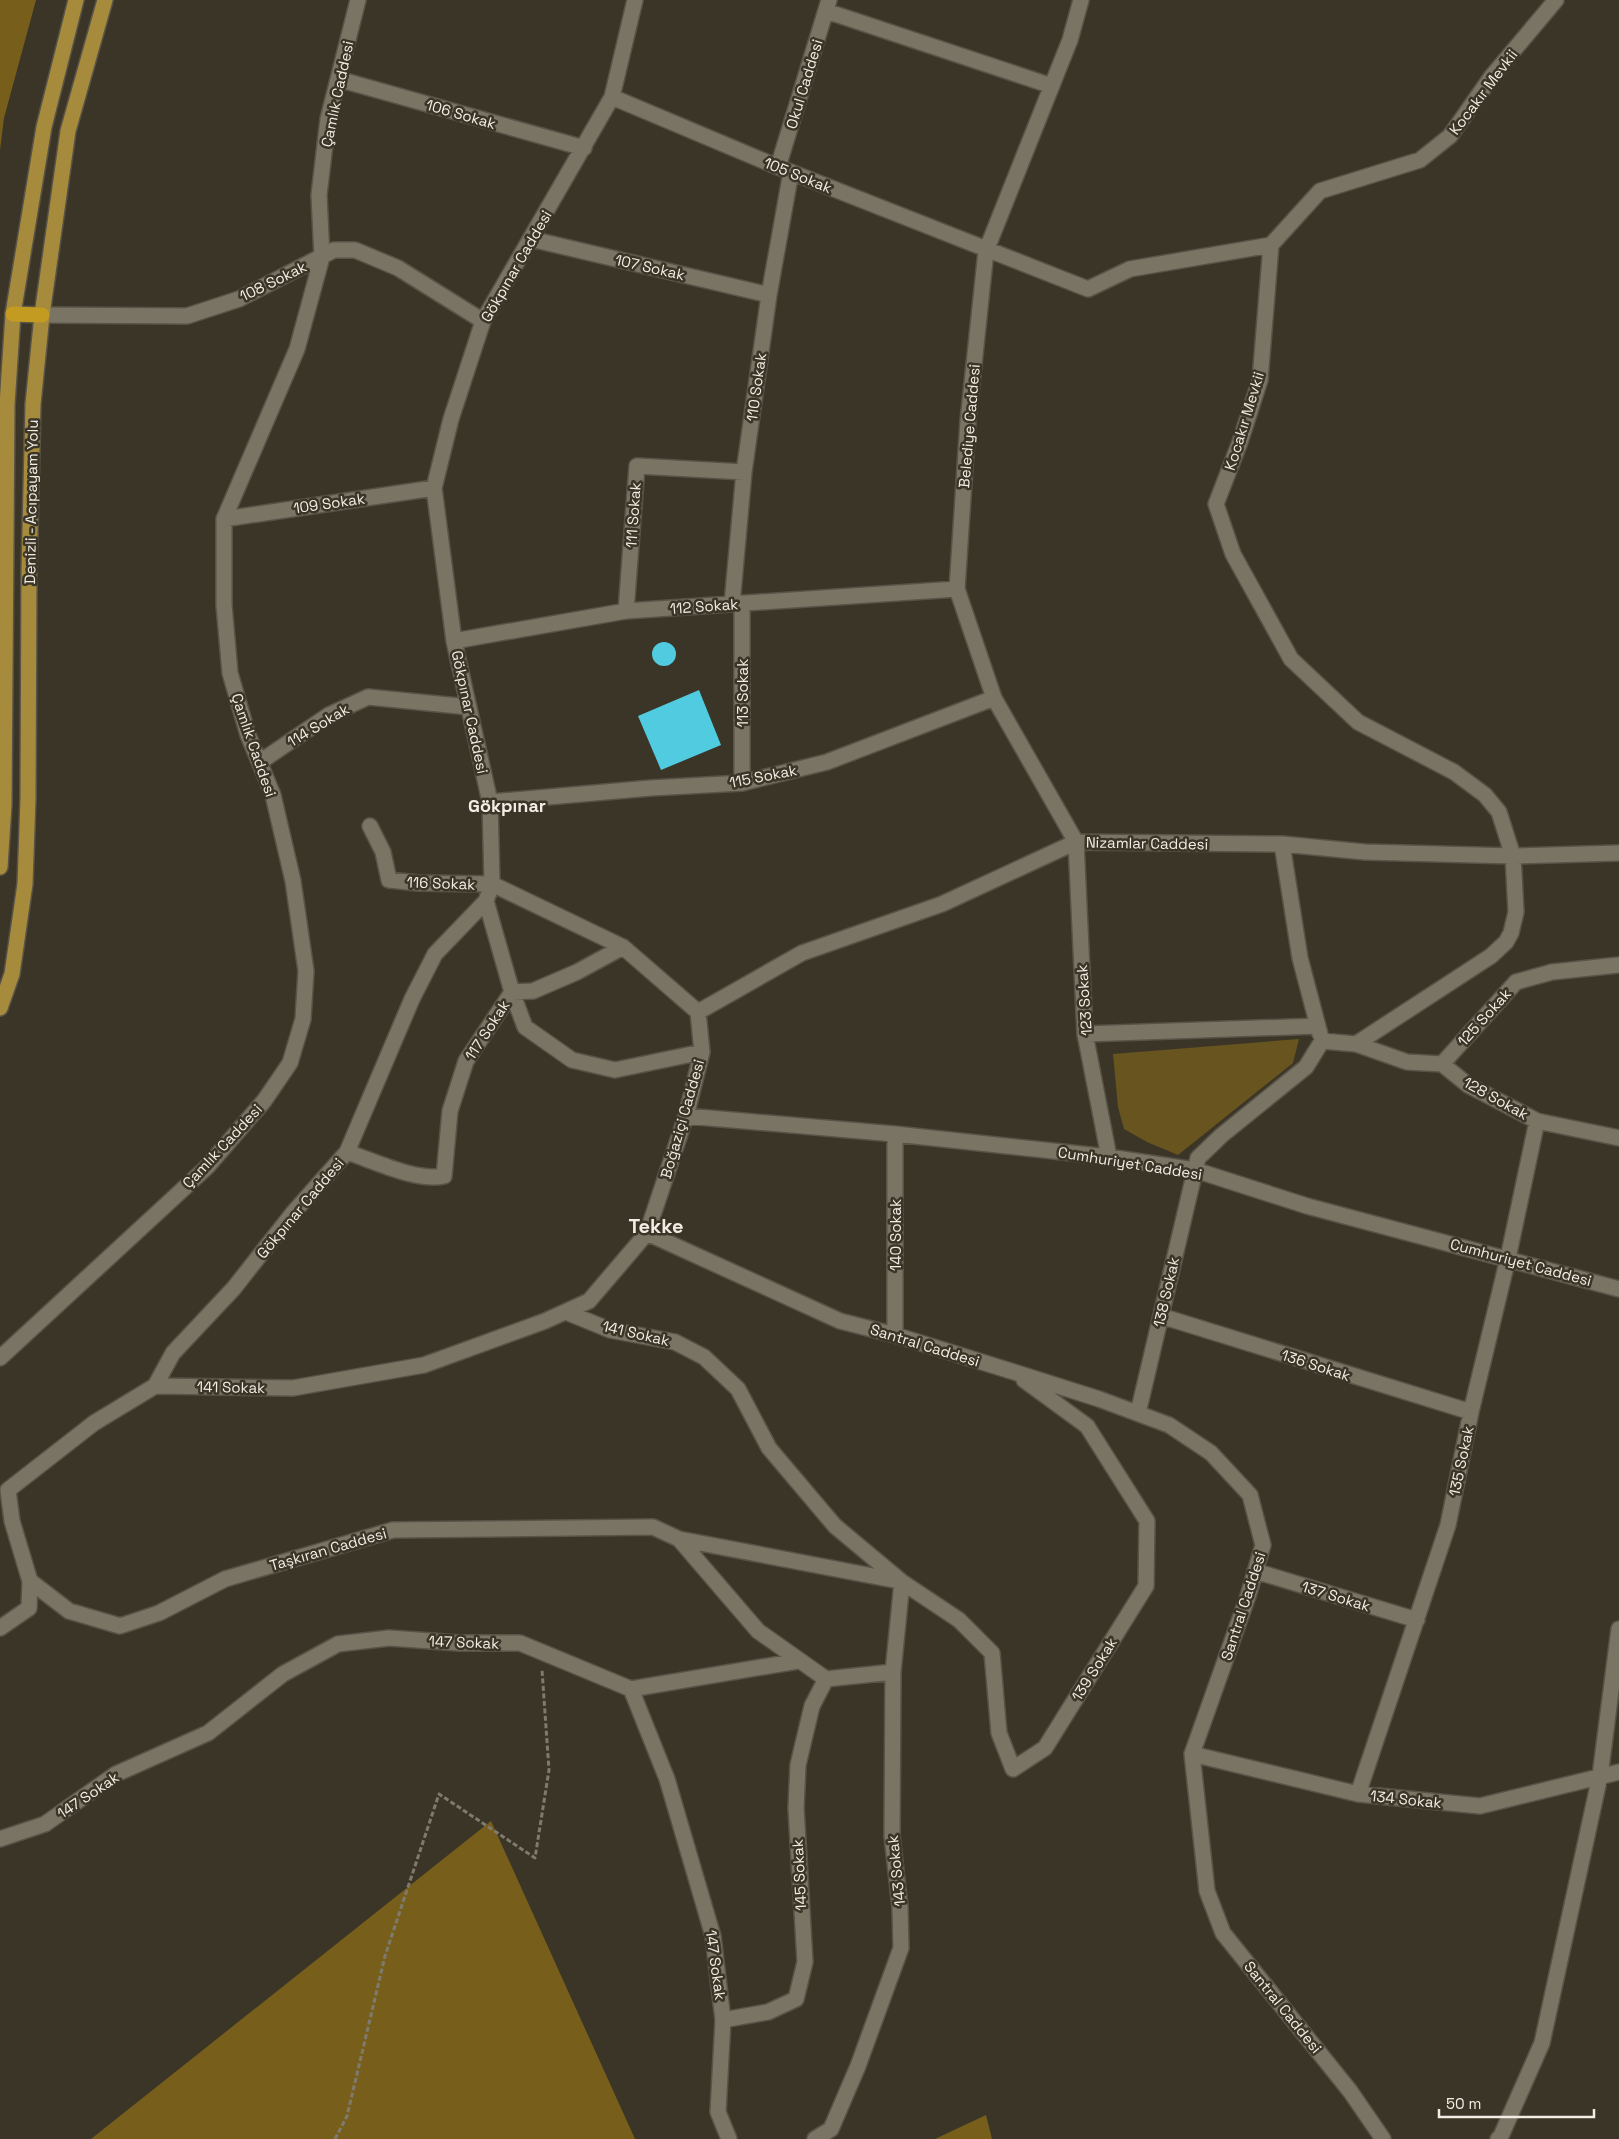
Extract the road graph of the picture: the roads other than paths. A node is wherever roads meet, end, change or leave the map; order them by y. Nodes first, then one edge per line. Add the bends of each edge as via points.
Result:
1 (76, 0) edge
2 (105, 0) edge
3 (358, 0) edge
4 (635, 0) edge
5 (1082, 0) edge
6 (1556, 0) edge
7 (828, 5) edge
8 (338, 79) junction
9 (1052, 86) junction
10 (612, 97) junction
11 (584, 148) junction
12 (784, 170) junction
13 (531, 239) junction
14 (1271, 245) junction
15 (986, 251) junction
16 (322, 257) junction
17 (769, 295) junction
18 (14, 314) junction
19 (42, 315) junction
20 (483, 322) junction
21 (744, 472) junction
22 (434, 488) junction
23 (224, 519) junction
24 (3, 573) edge
25 (956, 589) junction
26 (737, 603) junction
27 (626, 611) junction
28 (454, 641) junction
29 (994, 698) junction
30 (469, 707) junction
31 (260, 762) junction
32 (742, 783) junction
33 (490, 802) junction
34 (370, 826) dead end
35 (1076, 842) junction
36 (1282, 844) junction
37 (1619, 853) edge
38 (1513, 856) junction
39 (0, 867) edge
40 (492, 884) junction
41 (486, 900) junction
42 (623, 947) junction
43 (1619, 965) edge
44 (512, 992) junction
45 (0, 1008) edge
46 (698, 1012) junction
47 (1318, 1026) junction
48 (1085, 1034) junction
49 (1322, 1041) junction
50 (1356, 1044) junction
51 (702, 1052) junction
52 (1442, 1064) junction
53 (686, 1116) junction
54 (1536, 1121) junction
55 (895, 1134) junction
56 (1619, 1138) edge
57 (347, 1152) junction
58 (1109, 1157) junction
59 (1195, 1170) junction
60 (647, 1233) junction
61 (1508, 1258) junction
62 (1619, 1289) edge
63 (566, 1312) junction
64 (1160, 1316) junction
65 (895, 1336) junction
66 (0, 1358) edge
67 (1014, 1372) junction
68 (155, 1386) junction
69 (1471, 1412) junction
70 (1138, 1413) junction
71 (679, 1538) junction
72 (1255, 1571) junction
73 (30, 1580) junction
74 (902, 1582) junction
75 (1417, 1620) junction
76 (0, 1628) edge
77 (1619, 1629) edge
78 (798, 1661) junction
79 (893, 1672) junction
80 (826, 1679) junction
81 (631, 1690) junction
82 (1192, 1754) junction
83 (1619, 1772) edge
84 (1600, 1776) junction
85 (1358, 1794) junction
86 (0, 1839) edge
87 (723, 2020) junction
88 (728, 2139) edge
89 (815, 2139) edge
90 (1383, 2139) edge
91 (1498, 2139) edge

1 - 18 main road, Denizli - Acıpayam Yolu via 44,127
2 - 19 main road, Denizli - Acıpayam Yolu via 68,131
3 - 8 street, Çamlık Caddesi
4 - 10 street, Gökpınar Caddesi
5 - 9 street, Belediye Caddesi
6 - 14 street, Kocakır Mevkii via 1492,76 1450,136 1420,160 1320,191
7 - 9 street
7 - 12 street, Okul Caddesi
8 - 11 street, 106 Sokak
8 - 16 street, Çamlık Caddesi via 328,119 319,194
9 - 15 street, Belediye Caddesi
10 - 11 street, Gökpınar Caddesi
10 - 12 street, 105 Sokak
11 - 13 street, Gökpınar Caddesi
12 - 15 street, 105 Sokak
12 - 17 street, 110 Sokak
13 - 17 street, 107 Sokak
13 - 20 street, Gökpınar Caddesi
14 - 15 street, 105 Sokak via 1130,270 1088,290
14 - 38 street, Kocakır Mevkii via 1260,380 1216,504 1233,554 1291,659 1358,722 1454,772 1485,795 1499,812
15 - 25 street, Belediye Caddesi via 968,422
16 - 19 street, 108 Sokak via 239,299 187,316
16 - 20 street, 108 Sokak via 334,250 354,250 398,268
16 - 23 street, Çamlık Caddesi via 297,349
17 - 21 street, 110 Sokak
18 - 19 highway
18 - 24 main road, Denizli - Acıpayam Yolu via 7,405
19 - 45 main road, Denizli - Acıpayam Yolu via 33,404 25,884 12,974
20 - 22 street, Gökpınar Caddesi via 451,419
21 - 26 street, 110 Sokak
21 - 27 street, 111 Sokak via 637,466
22 - 23 street, 109 Sokak
22 - 28 street, Gökpınar Caddesi
23 - 31 street, Çamlık Caddesi via 224,605 230,673 248,735
24 - 39 main road, Denizli - Acıpayam Yolu via 4,805
25 - 26 street, 112 Sokak
25 - 29 street, Belediye Caddesi
26 - 27 street, 112 Sokak
26 - 32 street, 113 Sokak
27 - 28 street, 112 Sokak
28 - 30 street, Gökpınar Caddesi
29 - 32 street, 115 Sokak via 826,762
29 - 35 street, Belediye Caddesi
30 - 31 street, 114 Sokak via 368,696 328,715
30 - 33 street, Gökpınar Caddesi
31 - 66 street, Çamlık Caddesi via 273,795 293,880 306,971 303,1019 290,1063 264,1101 207,1167
32 - 33 street, 115 Sokak
33 - 40 street, Gökpınar Caddesi
34 - 40 street, 116 Sokak via 383,852 388,880
35 - 36 street, Nizamlar Caddesi
35 - 46 street, Nizamlar Caddesi via 942,904 802,953
35 - 48 street, 123 Sokak
36 - 38 street, Nizamlar Caddesi via 1364,852
36 - 47 street via 1300,958
37 - 38 street, Nizamlar Caddesi
38 - 50 street, Kocakır Mevkii via 1516,912 1515,923 1506,942 1491,956
40 - 41 street, Gökpınar Caddesi
40 - 42 street
41 - 44 street
41 - 57 street, Gökpınar Caddesi via 435,954 412,999
42 - 44 street, 117 Sokak via 533,991
42 - 46 street
43 - 52 street, 125 Sokak via 1552,972 1516,982
44 - 51 street via 525,1027 572,1060 615,1070
44 - 57 street, 117 Sokak via 466,1060 450,1111 444,1176 434,1178 400,1170
46 - 51 street, Boğaziçi Caddesi
47 - 48 street
47 - 49 street
48 - 58 street, 123 Sokak
49 - 50 street
49 - 59 street via 1306,1067 1222,1135 1198,1158
50 - 52 street via 1407,1062
51 - 53 street, Boğaziçi Caddesi
52 - 54 street, 128 Sokak via 1468,1085
53 - 55 street, Cumhuriyet Caddesi
53 - 60 street, Boğaziçi Caddesi
54 - 56 street, 128 Sokak
54 - 61 street, 135 Sokak
55 - 58 street, Cumhuriyet Caddesi
55 - 65 street, 140 Sokak
57 - 68 street, Gökpınar Caddesi via 293,1213 234,1288 173,1353
58 - 59 street, Cumhuriyet Caddesi
59 - 61 street, Cumhuriyet Caddesi via 1307,1206
59 - 64 street, 138 Sokak
60 - 63 street, Boğaziçi Caddesi via 589,1301
60 - 65 street, Santral Caddesi via 840,1321
61 - 62 street, Cumhuriyet Caddesi
61 - 69 street, 135 Sokak
63 - 68 street, 141 Sokak via 424,1365 294,1388
63 - 74 street, 141 Sokak via 610,1330 675,1342 704,1357 738,1389 769,1448 835,1526
64 - 69 street, 136 Sokak
64 - 70 street, 138 Sokak
65 - 67 street, Santral Caddesi
67 - 70 street, Santral Caddesi
67 - 74 street, 139 Sokak via 1087,1426 1147,1521 1146,1586 1045,1748 1013,1769 999,1733 992,1653 959,1620
68 - 73 street via 94,1423 8,1490 12,1521
69 - 75 street, 135 Sokak via 1448,1525
70 - 72 street, Santral Caddesi via 1169,1425 1211,1454 1250,1496 1263,1545
71 - 73 street, Taşkıran Caddesi via 653,1528 392,1530 226,1580 160,1613 120,1626 69,1611
71 - 74 street, Taşkıran Caddesi
71 - 78 street via 758,1631
72 - 75 street, 137 Sokak
72 - 82 street, Santral Caddesi
73 - 76 street via 29,1608
74 - 79 street, 143 Sokak
75 - 85 street, 135 Sokak
77 - 84 street
78 - 80 street
78 - 81 street
79 - 80 street
79 - 89 street, 143 Sokak via 892,1836 901,1948 831,2130
80 - 87 street, 145 Sokak via 812,1706 798,1765 796,1808 804,1962 796,1999 768,2012
81 - 86 street, 147 Sokak via 520,1644 389,1638 338,1644 283,1674 208,1732 116,1774 45,1824
81 - 87 street, 147 Sokak via 667,1779 713,1936
82 - 85 street, 134 Sokak
82 - 90 street, Santral Caddesi via 1207,1891 1223,1933 1350,2091
83 - 84 street, 134 Sokak
84 - 85 street, 134 Sokak via 1480,1806
84 - 91 street via 1542,2043
87 - 88 street, 147 Sokak via 718,2112

